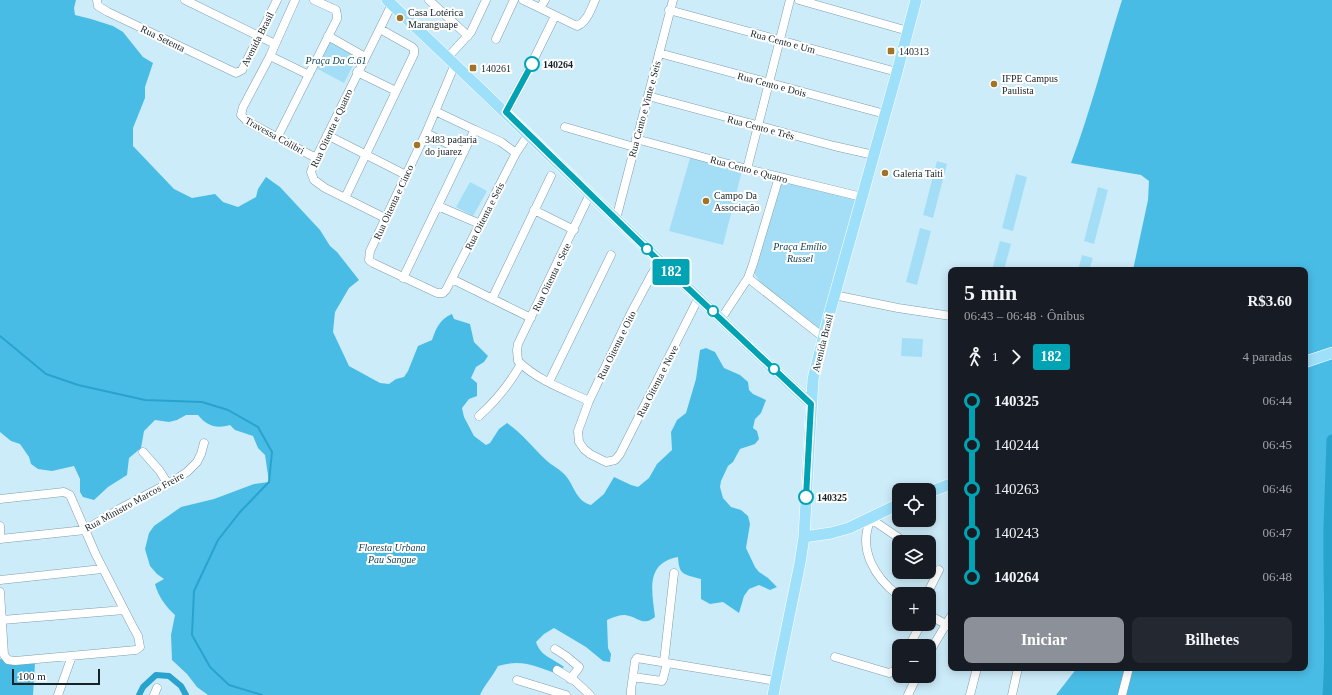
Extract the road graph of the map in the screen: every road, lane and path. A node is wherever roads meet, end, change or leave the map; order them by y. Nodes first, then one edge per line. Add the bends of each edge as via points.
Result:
1 (97, 0) edge
2 (185, 0) edge
3 (277, 0) edge
4 (295, 0) edge
5 (314, 0) edge
6 (429, 0) edge
7 (486, 0) edge
8 (514, 0) edge
9 (524, 0) edge
10 (545, 0) edge
11 (594, 0) edge
12 (673, 0) edge
13 (790, 0) edge
14 (799, 0) edge
15 (916, 0) edge
16 (390, 2) edge
17 (540, 8) junction
18 (669, 10) junction
19 (555, 16) junction
20 (380, 29) junction
21 (908, 31) junction
22 (259, 36) junction
23 (328, 36) junction
24 (468, 36) junction
25 (496, 39) dead end
26 (781, 40) junction
27 (275, 44) junction
28 (659, 53) junction
29 (270, 56) junction
30 (365, 57) junction
31 (452, 61) junction
32 (358, 72) junction
33 (897, 72) junction
34 (233, 73) joint
35 (309, 75) junction
36 (769, 83) junction
37 (396, 91) junction
38 (648, 96) junction
39 (435, 111) junction
40 (506, 112) junction
41 (885, 114) junction
42 (759, 126) junction
43 (565, 127) dead end
44 (476, 130) junction
45 (426, 133) junction
46 (327, 135) junction
47 (528, 135) junction
48 (277, 138) junction
49 (635, 143) junction
50 (464, 152) junction
51 (516, 153) junction
52 (366, 154) junction
53 (874, 155) junction
54 (316, 158) junction
55 (747, 169) junction
56 (406, 175) junction
57 (550, 176) dead end
58 (778, 177) junction
59 (590, 194) junction
60 (862, 197) junction
61 (345, 198) junction
62 (438, 206) junction
63 (534, 210) junction
64 (385, 218) junction
65 (616, 219) junction
66 (480, 224) junction
67 (574, 230) junction
68 (611, 255) dead end
69 (660, 262) junction
70 (404, 278) junction
71 (748, 278) junction
72 (452, 279) junction
73 (834, 295) junction
74 (699, 297) junction
75 (492, 299) junction
76 (948, 316) edge
77 (531, 318) junction
78 (721, 320) junction
79 (823, 337) junction
80 (1330, 354) edge
81 (1308, 361) edge
82 (520, 362) junction
83 (549, 382) junction
84 (589, 401) junction
85 (811, 404) junction
86 (479, 416) dead end
87 (578, 431) joint
88 (204, 444) dead end
89 (144, 452) dead end
90 (168, 484) junction
91 (948, 485) edge
92 (936, 489) edge
93 (0, 498) edge
94 (892, 508) edge
95 (871, 519) junction
96 (0, 526) edge
97 (85, 530) junction
98 (895, 535) edge
99 (804, 537) junction
100 (0, 538) edge
101 (102, 569) junction
102 (939, 570) dead end
103 (674, 573) dead end
104 (0, 580) edge
105 (930, 587) edge
106 (892, 589) edge
107 (0, 592) edge
108 (124, 610) junction
109 (2, 620) junction
110 (936, 620) edge
111 (948, 626) edge
112 (948, 627) edge
113 (936, 644) edge
114 (555, 649) dead end
115 (72, 656) junction
116 (835, 657) dead end
117 (665, 662) junction
118 (557, 670) dead end
119 (892, 671) edge
120 (976, 671) edge
121 (1017, 671) edge
122 (1128, 671) edge
123 (633, 676) junction
124 (570, 679) junction
125 (517, 680) dead end
126 (776, 681) junction
127 (914, 683) edge
128 (58, 695) edge
129 (566, 695) edge
130 (590, 695) edge
131 (631, 695) edge
132 (773, 695) edge
133 (908, 695) edge
134 (970, 695) edge
135 (1012, 695) edge
136 (1122, 695) edge

1 - 34 street, Rua Setenta via 98,6 108,12
2 - 22 street
3 - 22 street, Avenida Brasil
4 - 27 street, Travessa Colibri
5 - 23 street via 337,12 337,19
6 - 24 street
7 - 24 street
8 - 25 street
9 - 17 street
10 - 17 street
11 - 19 street via 585,20 577,26
12 - 18 street, Rua Cento e Vinte e Seis
13 - 26 street
14 - 21 street
15 - 21 main road, Avenida Brasil
16 - 20 street, Rua Oitenta e Quatro
16 - 31 main road
17 - 19 street
18 - 26 street, Rua Cento e Um
18 - 28 street, Rua Cento e Vinte e Seis
19 - 40 street
20 - 30 street, Rua Oitenta e Quatro
20 - 37 street via 414,49
21 - 33 main road, Avenida Brasil
22 - 27 street
22 - 34 street, Avenida Brasil via 242,70
23 - 30 street
23 - 35 street
24 - 31 street
26 - 33 street, Rua Cento e Um
26 - 36 street
27 - 29 street, Travessa Colibri
28 - 36 street, Rua Cento e Dois
28 - 38 street, Rua Cento e Vinte e Seis
29 - 35 street
29 - 48 street, Travessa Colibri via 241,115 248,122
30 - 32 street, Rua Oitenta e Quatro
31 - 39 street, Rua Oitenta e Cinco
31 - 40 main road
32 - 37 street
32 - 46 street, Rua Oitenta e Quatro
33 - 41 main road, Avenida Brasil
35 - 48 street
36 - 41 street, Rua Cento e Dois
36 - 42 street
37 - 52 street
38 - 42 street, Rua Cento e Três
38 - 49 street, Rua Cento e Vinte e Seis
39 - 44 street
39 - 45 street, Rua Oitenta e Cinco
40 - 47 main road
41 - 53 main road, Avenida Brasil
42 - 53 street, Rua Cento e Três
42 - 55 street
43 - 49 street, Rua Cento e Quatro
44 - 50 street
44 - 51 street via 501,142
45 - 50 street
45 - 56 street, Rua Oitenta e Cinco
46 - 52 street
46 - 54 street, Rua Oitenta e Quatro
47 - 51 street, Rua Oitenta e Seis
47 - 59 main road
48 - 54 street, Travessa Colibri
49 - 55 street, Rua Cento e Quatro
49 - 65 street, Rua Cento e Vinte e Seis
50 - 62 street
51 - 66 street, Rua Oitenta e Seis
52 - 56 street
52 - 61 street
53 - 60 main road, Avenida Brasil
54 - 61 street, Rua Oitenta e Quatro via 311,172 314,180
55 - 58 street, Rua Cento e Quatro
56 - 64 street, Rua Oitenta e Cinco
57 - 63 street
58 - 60 street, Rua Cento e Quatro
58 - 71 street
59 - 65 main road
59 - 67 street, Rua Oitenta e Sete
60 - 73 main road, Avenida Brasil
61 - 64 street, Rua Oitenta e Quatro
62 - 66 street
62 - 70 street
63 - 67 street
63 - 75 street
64 - 70 street, Rua Oitenta e Cinco via 370,251 370,260 373,264
65 - 69 main road
66 - 72 street, Rua Oitenta e Seis
67 - 77 street, Rua Oitenta e Sete
68 - 83 street
69 - 74 main road
69 - 84 street, Rua Oitenta e Oito via 631,313
70 - 72 street, Rua Oitenta e Seis via 437,293 443,293
71 - 78 street
71 - 79 street
72 - 75 street
73 - 76 street
73 - 79 main road, Avenida Brasil
74 - 78 main road
74 - 87 street, Rua Oitenta e Nove via 615,460 606,462 590,454 579,442
75 - 77 street
77 - 82 street, Rua Oitenta e Sete via 518,344
78 - 85 main road
79 - 85 main road, Avenida Brasil
80 - 81 main road
82 - 83 street
82 - 86 street via 513,377 495,401
83 - 84 street
84 - 87 street, Rua Oitenta e Oito
85 - 99 main road, Avenida Brasil
88 - 90 street, Rua Ministro Marcos Freire via 197,462
89 - 90 street
90 - 97 street, Rua Ministro Marcos Freire
91 - 92 main road
93 - 97 street via 66,492 70,495
94 - 95 main road
95 - 98 street
95 - 99 main road via 832,533
95 - 106 street via 866,537 869,560 879,577
96 - 100 street
97 - 100 street, Rua Ministro Marcos Freire
97 - 101 street
99 - 126 main road, Avenida Brasil
101 - 104 street
101 - 108 street
102 - 105 street
103 - 117 street
107 - 109 street
108 - 109 street
108 - 115 street via 138,636 140,647 136,650
109 - 115 street via 4,655 11,661
110 - 111 street
112 - 113 street
114 - 124 street via 579,667
115 - 128 street
116 - 119 street
117 - 123 street via 636,658
117 - 123 street via 662,681
117 - 126 street
118 - 124 street
120 - 134 street
121 - 135 street
122 - 136 street
123 - 131 street
124 - 130 street
125 - 129 street
126 - 132 main road, Avenida Brasil
127 - 133 street

